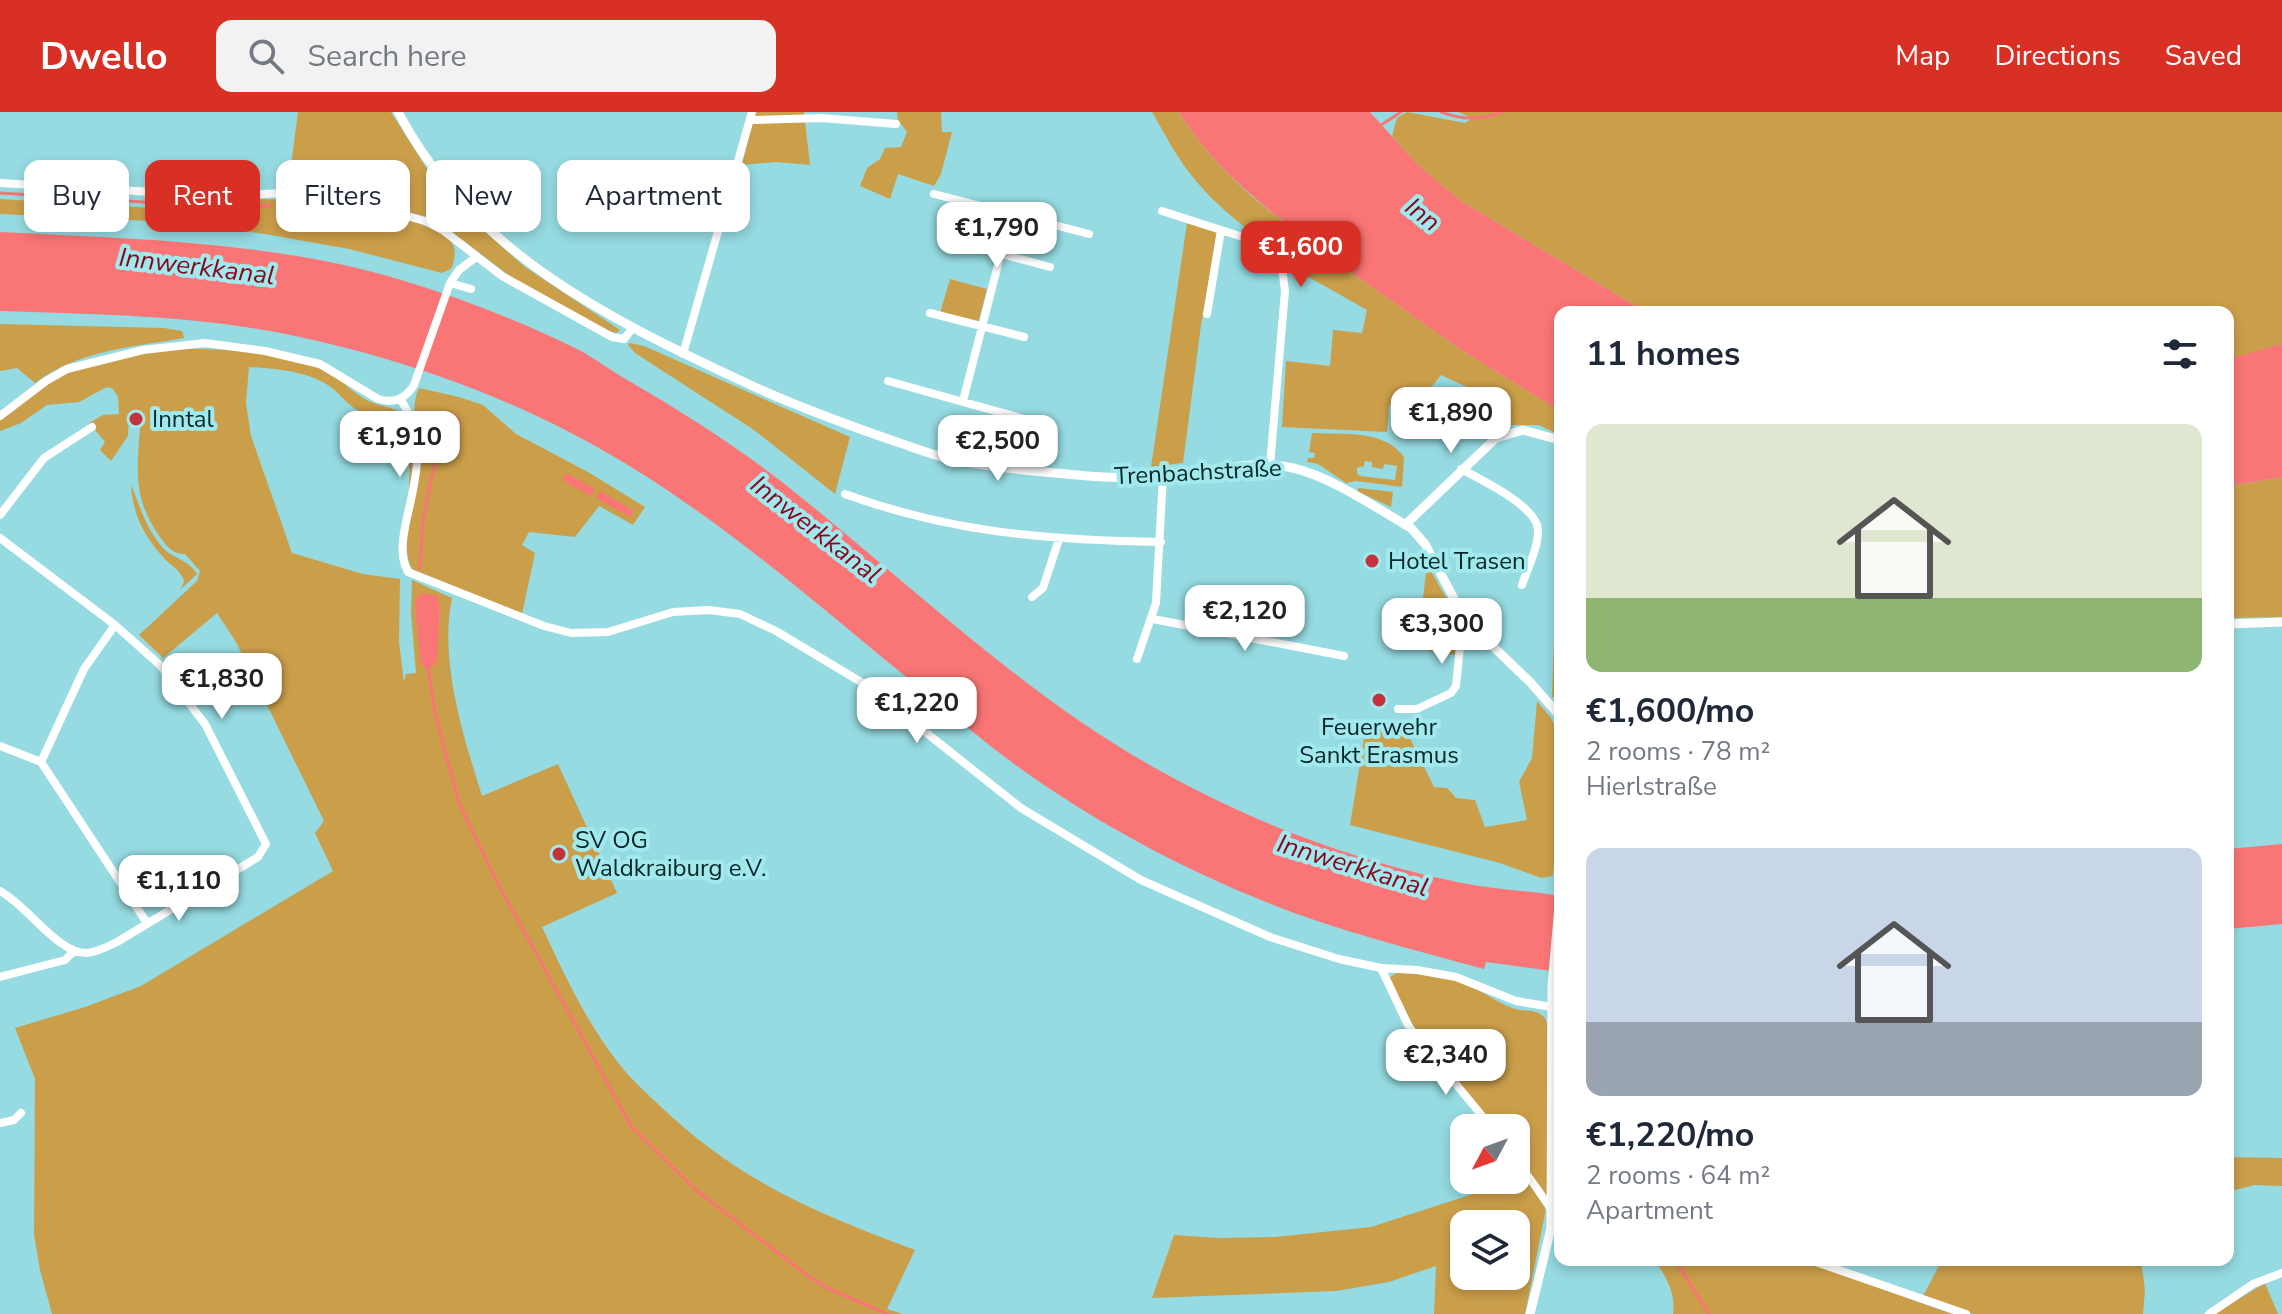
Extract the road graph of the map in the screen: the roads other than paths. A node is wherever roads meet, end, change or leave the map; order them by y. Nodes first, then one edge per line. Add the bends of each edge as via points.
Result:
1 (398, 112) edge
2 (751, 116) edge
3 (896, 124) dead end
4 (0, 183) edge
5 (934, 194) dead end
6 (1162, 211) dead end
7 (1011, 214) junction
8 (1221, 230) junction
9 (1089, 234) dead end
10 (953, 241) dead end
11 (1003, 254) junction
12 (476, 257) junction
13 (1050, 267) dead end
14 (448, 286) junction
15 (471, 289) dead end
16 (930, 313) dead end
17 (1207, 314) dead end
18 (982, 327) junction
19 (632, 329) junction
20 (1024, 337) dead end
21 (683, 354) junction
22 (888, 381) dead end
23 (400, 399) junction
24 (963, 401) junction
25 (0, 416) edge
26 (92, 427) dead end
27 (1554, 438) edge
28 (1270, 465) junction
29 (1028, 469) junction
30 (1461, 469) junction
31 (1163, 476) junction
32 (845, 494) dead end
33 (0, 515) edge
34 (1405, 525) junction
35 (0, 538) edge
36 (1059, 539) junction
37 (1161, 542) junction
38 (1522, 585) dead end
39 (1032, 597) dead end
40 (1153, 619) junction
41 (2282, 622) edge
42 (1470, 623) junction
43 (2234, 624) edge
44 (115, 625) junction
45 (1344, 656) dead end
46 (1137, 659) dead end
47 (1398, 709) dead end
48 (1554, 710) edge
49 (0, 746) edge
50 (41, 762) junction
51 (0, 891) edge
52 (147, 923) junction
53 (74, 951) junction
54 (1554, 963) edge
55 (1381, 968) junction
56 (0, 977) edge
57 (1552, 1007) junction
58 (21, 1113) dead end
59 (1480, 1114) edge
60 (0, 1123) edge
61 (1530, 1179) edge
62 (1552, 1210) junction
63 (1554, 1219) edge
64 (1554, 1235) edge
65 (1827, 1266) edge
66 (2282, 1273) edge
67 (1530, 1314) edge
68 (1966, 1314) edge
69 (2209, 1314) edge

1 - 19 street, Trenbachstraße via 431,164 490,231 545,275
2 - 3 street
2 - 21 street
4 - 12 street via 328,197 425,221
5 - 7 street
6 - 8 street
7 - 9 street
7 - 11 street
8 - 17 street
8 - 28 street via 1248,236 1278,263 1284,278
10 - 11 street
11 - 13 street
11 - 18 street
12 - 14 street
12 - 19 street via 612,337 624,339
14 - 15 street
14 - 23 street via 417,378
16 - 18 street
18 - 20 street
18 - 24 street
19 - 21 street, Trenbachstraße
21 - 29 street, Trenbachstraße via 820,416 926,452
22 - 24 street
23 - 25 street via 378,399 320,364 205,343 117,355 55,375
23 - 55 street via 414,425 418,449 403,553 411,574 571,633 608,632 673,612 740,614 866,685 1021,808 1141,880 1270,937
24 - 29 street via 1035,422
26 - 33 street via 44,458
27 - 30 street via 1527,431 1506,433
28 - 31 street, Trenbachstraße
28 - 34 street, Trenbachstraße via 1311,474
29 - 31 street, Trenbachstraße
30 - 34 street
30 - 38 street via 1534,517 1536,546
31 - 37 street
32 - 36 street via 953,526
34 - 42 street, Trenbachstraße via 1425,544
35 - 44 street
36 - 37 street
36 - 39 street via 1043,588
37 - 40 street
40 - 45 street
40 - 46 street
41 - 43 street
42 - 47 street via 1462,633 1451,693 1417,709
42 - 48 street, Trenbachstraße
44 - 50 street via 84,669
44 - 52 street via 160,665 195,709 264,839 264,849 252,861
49 - 50 street
50 - 52 street
51 - 53 street
52 - 53 street via 106,947
53 - 56 street via 65,960
54 - 57 street
55 - 57 street via 1456,977 1516,1001
55 - 59 street via 1409,1027
57 - 62 street
58 - 60 street
61 - 62 street
62 - 63 street
64 - 67 street
65 - 68 street
66 - 69 street via 2253,1284

